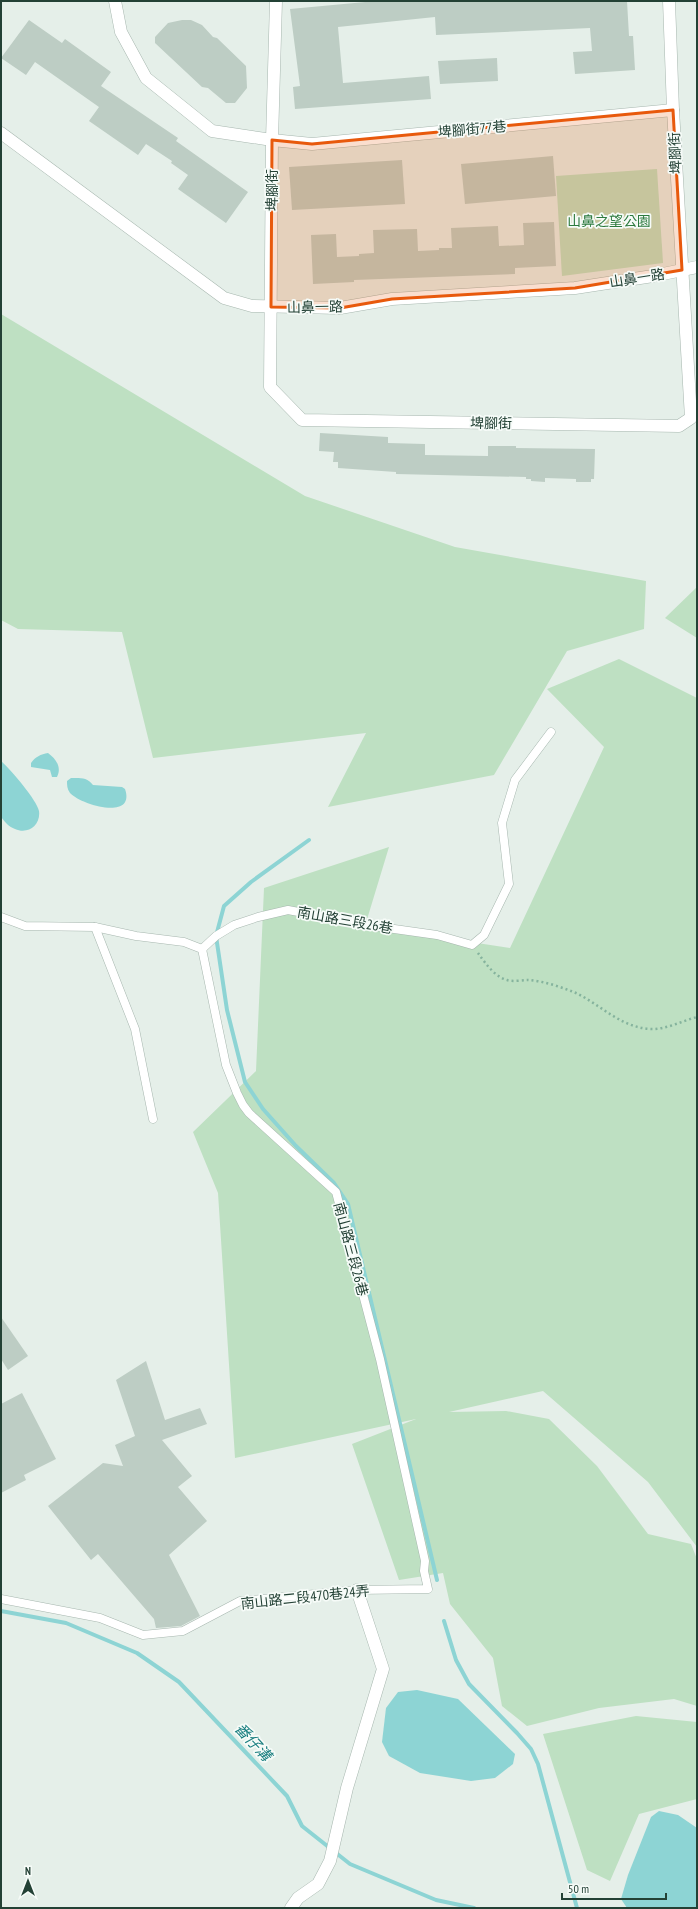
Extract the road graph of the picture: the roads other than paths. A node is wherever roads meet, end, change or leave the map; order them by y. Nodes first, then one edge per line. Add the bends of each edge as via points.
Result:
1 (115, 1) edge
2 (276, 1) edge
3 (669, 1) edge
4 (673, 110) junction
5 (1, 133) edge
6 (272, 140) junction
7 (697, 267) edge
8 (682, 270) junction
9 (272, 307) junction
10 (551, 732) dead end
11 (1, 917) edge
12 (96, 927) junction
13 (202, 949) junction
14 (154, 1119) dead end
15 (428, 1589) joint
16 (358, 1590) junction
17 (1, 1599) edge
18 (291, 1908) edge

1 - 6 street, 埤腳街77巷 via 121,32 146,78 212,131
2 - 6 street, 埤腳街
3 - 4 street, 埤腳街
4 - 6 street, 埤腳街77巷 via 312,144
4 - 8 street, 埤腳街
5 - 9 street, 山鼻一路 via 224,298 252,306
6 - 9 street, 埤腳街
7 - 8 street, 山鼻一路
8 - 9 street, 山鼻一路 via 575,288 392,299 340,308
8 - 9 street, 埤腳街 via 691,418 679,426 302,420 270,387
10 - 13 lane, 南山路三段26巷 via 515,780 502,823 509,884 484,935 472,945 437,935 288,910 234,925
11 - 12 lane via 25,926
12 - 13 lane via 136,936 184,942
12 - 14 lane via 135,1029
13 - 15 lane, 南山路三段26巷 via 226,1065 230,1080 243,1105 336,1192 380,1359 425,1561 424,1571
15 - 16 lane, 南山路二段470巷24弄
16 - 17 lane, 南山路二段470巷24弄 via 240,1601 183,1631 143,1635 100,1618
16 - 18 street via 383,1669 347,1788 330,1861 318,1884 298,1898

